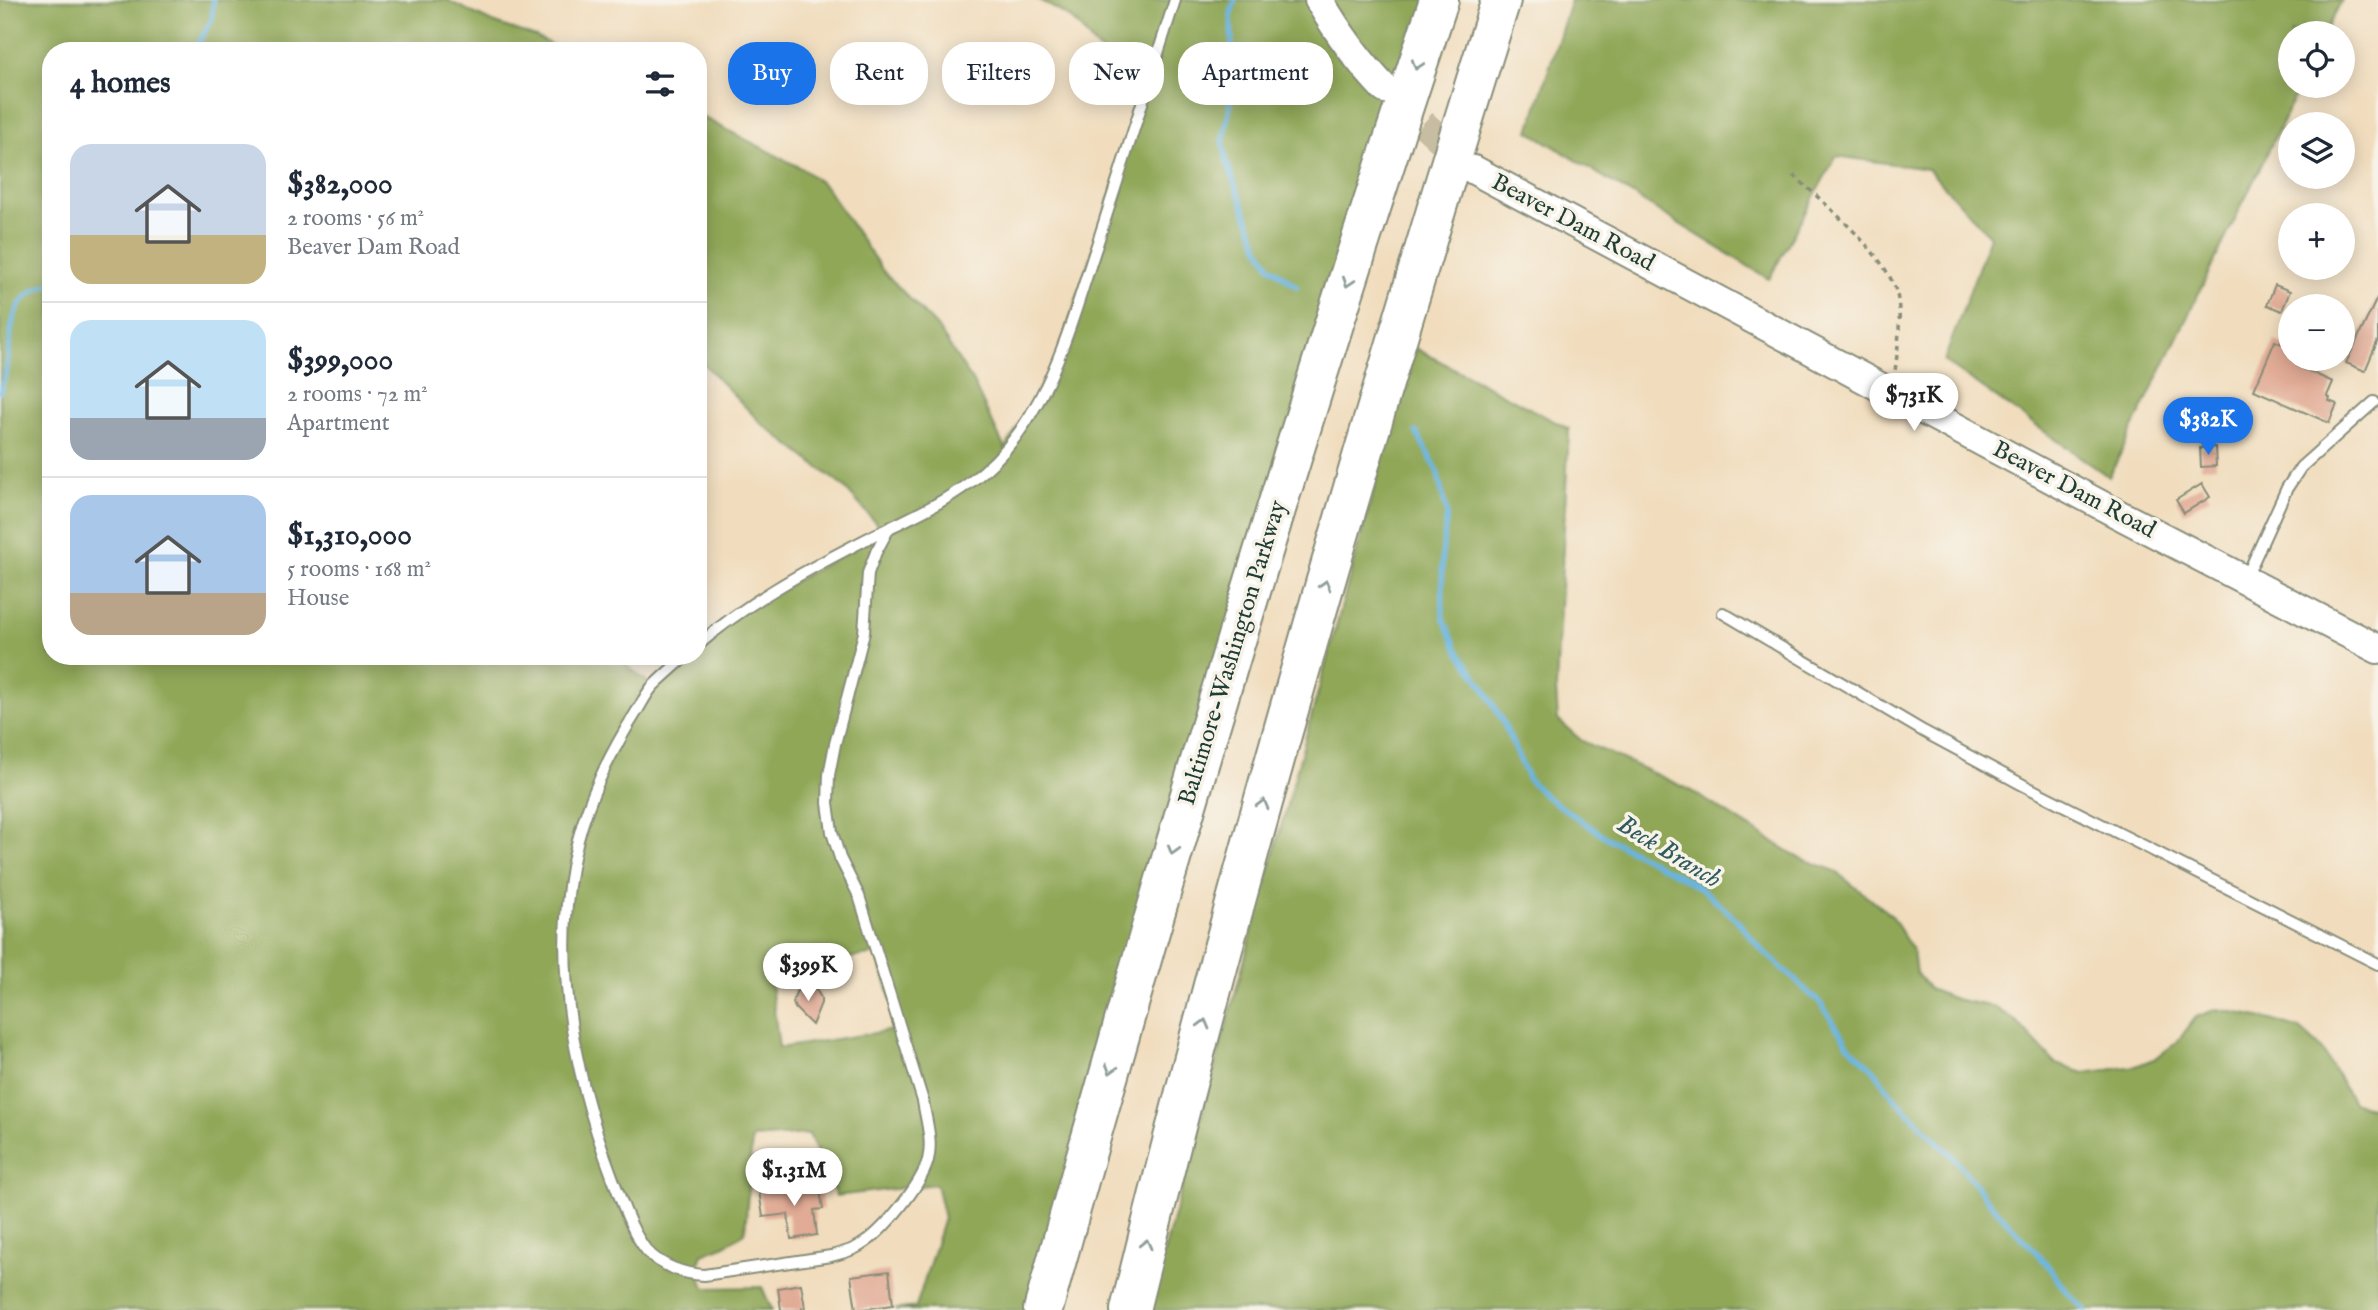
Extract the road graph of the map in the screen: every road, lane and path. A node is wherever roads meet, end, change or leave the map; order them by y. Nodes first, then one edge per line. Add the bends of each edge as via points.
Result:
1 (1175, 0) edge
2 (1319, 0) edge
3 (1439, 0) edge
4 (1501, 0) edge
5 (1385, 89) tunnel mouth
6 (1474, 170) tunnel mouth
7 (1794, 176) dead end
8 (1893, 394) junction
9 (2374, 402) dead end
10 (890, 528) junction
11 (2245, 580) junction
12 (1723, 613) dead end
13 (707, 638) edge
14 (2378, 649) edge
15 (676, 665) edge
16 (2378, 964) edge
17 (1043, 1310) edge
18 (1130, 1310) edge

1 - 10 lane via 1073,313 1036,406 1018,435 983,472
2 - 5 street via 1362,65
3 -> 17 highway, Baltimore-Washington Parkway via 1231,657
18 -> 4 highway via 1297,681
6 - 8 street, Beaver Dam Road
7 - 8 path via 1886,269 1898,298
8 - 11 street, Beaver Dam Road
9 - 11 lane via 2301,467
10 - 13 lane via 784,582
10 - 15 lane via 868,573 864,634 833,754 828,803 840,858 859,896 923,1101 928,1162 911,1194 863,1244 831,1256 713,1275 694,1275 658,1261 637,1234 601,1146 577,1049 566,977 572,867 585,817 605,765 628,725 653,686
11 - 14 street, Beaver Dam Road
12 - 16 lane via 2023,785

